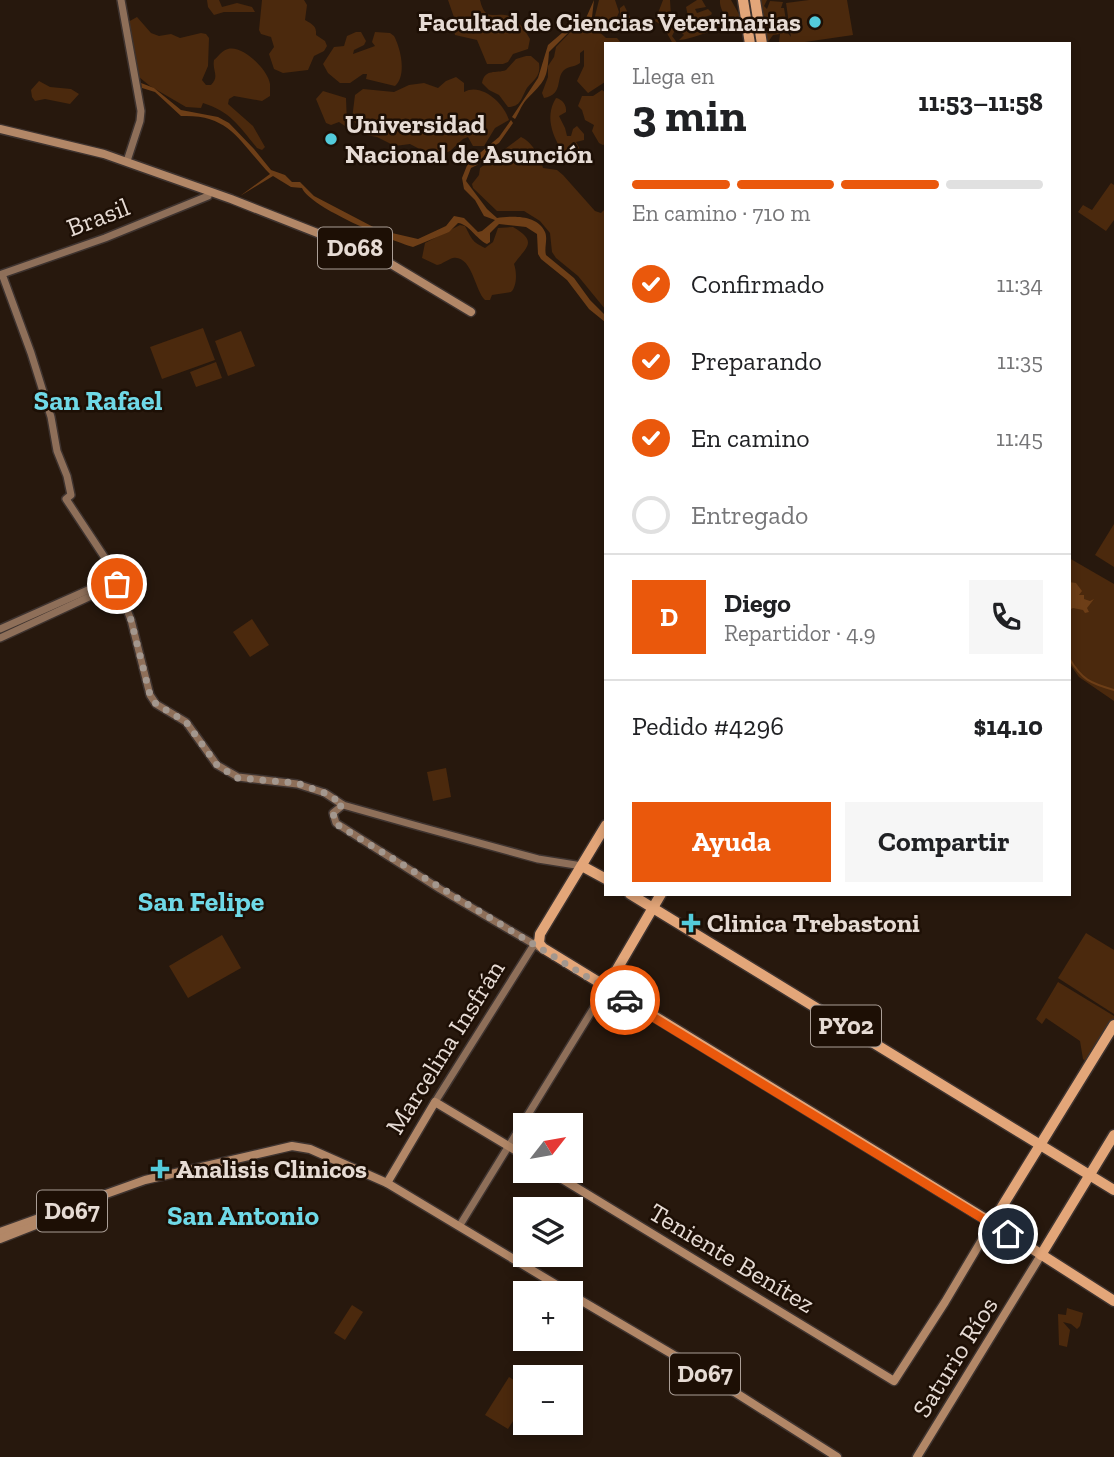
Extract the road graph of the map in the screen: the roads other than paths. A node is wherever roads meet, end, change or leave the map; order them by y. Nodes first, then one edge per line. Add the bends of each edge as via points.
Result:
1 (121, 0) edge
2 (743, 0) edge
3 (755, 0) edge
4 (750, 42) edge
5 (762, 42) edge
6 (0, 129) edge
7 (127, 161) junction
8 (208, 196) dead end
9 (2, 274) edge
10 (471, 312) dead end
11 (116, 581) junction
12 (0, 629) edge
13 (0, 638) edge
14 (343, 804) junction
15 (604, 828) edge
16 (582, 866) junction
17 (604, 878) edge
18 (633, 896) edge
19 (660, 896) edge
20 (652, 908) junction
21 (540, 934) junction
22 (534, 944) junction
23 (547, 952) junction
24 (606, 988) junction
25 (1114, 1025) edge
26 (435, 1102) junction
27 (1114, 1135) edge
28 (1041, 1144) junction
29 (508, 1146) junction
30 (310, 1149) junction
31 (513, 1149) edge
32 (1090, 1175) junction
33 (387, 1183) junction
34 (569, 1183) edge
35 (1114, 1190) edge
36 (992, 1223) junction
37 (460, 1225) junction
38 (0, 1232) edge
39 (0, 1239) edge
40 (1041, 1255) junction
41 (551, 1281) edge
42 (583, 1301) edge
43 (1114, 1301) edge
44 (837, 1457) edge
45 (917, 1457) edge

1 - 7 main road via 141,111
2 - 4 highway
3 - 5 highway
6 - 7 main road, D068
7 - 10 main road, D068 via 381,258
8 - 9 main road, Brasil
9 - 11 main road via 51,417 53,438 71,488 66,499
11 - 12 main road
11 - 13 main road
11 - 14 main road via 150,695 156,704 186,722 217,765 237,778 286,781
14 - 16 main road via 520,855
14 - 22 main road via 333,813 336,824
15 - 16 highway
16 - 17 highway
16 - 21 highway
18 - 20 highway, PY02
19 - 20 highway
20 - 24 highway
20 - 28 highway, PY02
21 - 22 main road, Marcelina Insfrán
21 - 23 highway via 540,945
22 - 23 main road
22 - 26 main road, Marcelina Insfrán
23 - 24 highway
24 - 29 main road
24 - 36 highway
25 - 28 highway
26 - 29 main road
26 - 33 main road, Marcelina Insfrán
27 - 32 highway, Saturio Ríos
28 - 32 highway, PY02
28 - 36 highway
29 - 31 main road
29 - 37 main road
30 - 33 main road, D067
30 - 38 main road, D067 via 285,1146 145,1180
30 - 39 main road, D067 via 280,1152 146,1186
32 - 35 highway, PY02
32 - 40 highway, Saturio Ríos
33 - 37 main road, D067
34 - 36 main road, Teniente Benítez via 894,1381
36 - 40 highway
37 - 41 main road, D067
40 - 43 highway
40 - 45 main road, Saturio Ríos
42 - 44 main road, D067

